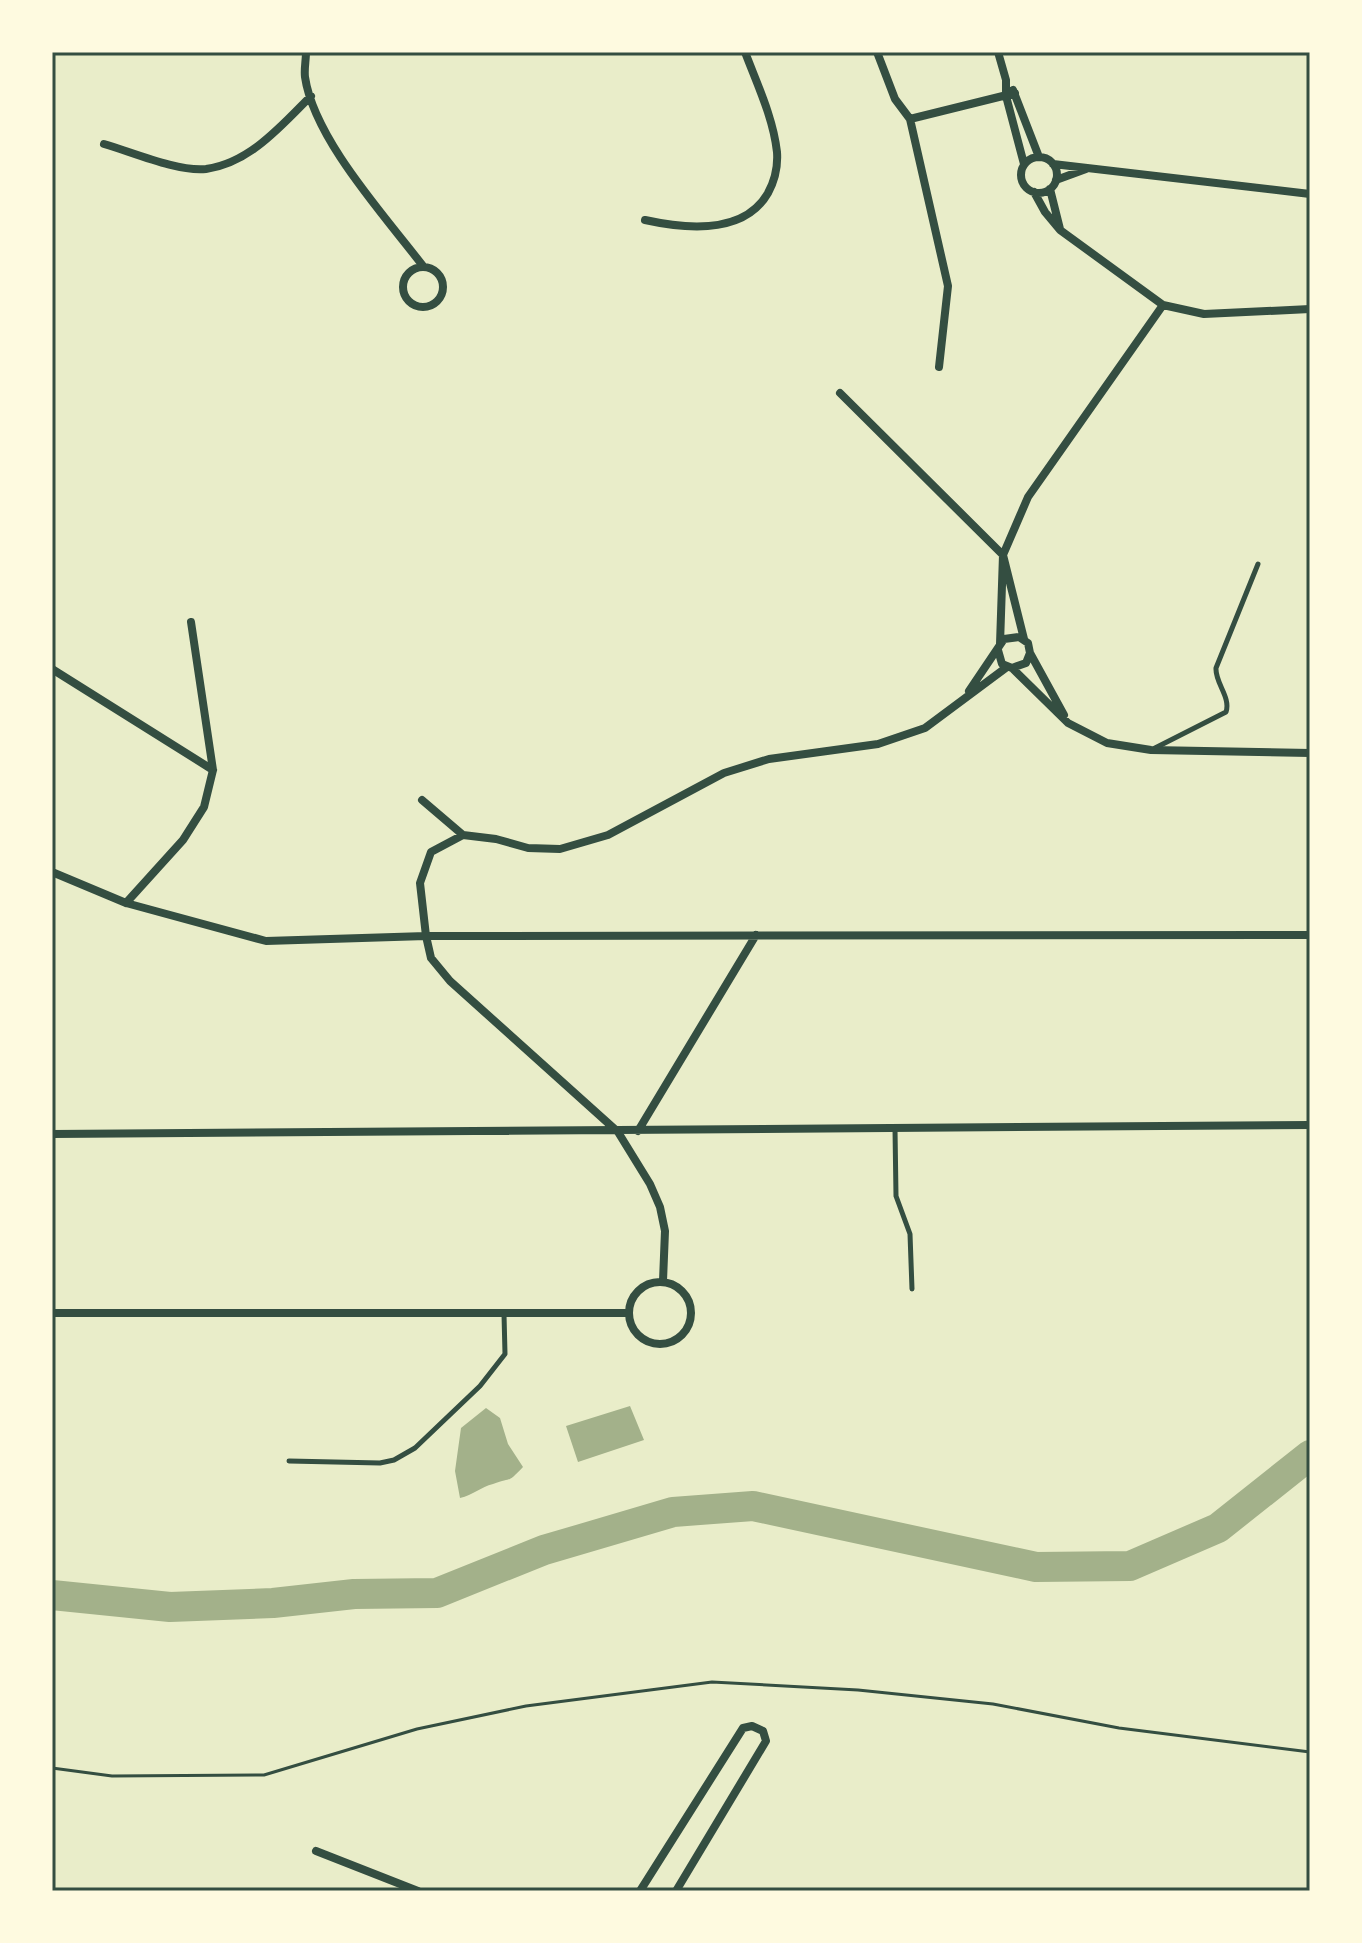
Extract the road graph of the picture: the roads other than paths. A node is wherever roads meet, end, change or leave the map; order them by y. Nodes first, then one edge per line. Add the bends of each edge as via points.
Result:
1 (306, 52) edge
2 (745, 52) edge
3 (877, 52) edge
4 (998, 52) edge
5 (1010, 94) junction
6 (311, 96) junction
7 (910, 119) junction
8 (104, 144) dead end
9 (1039, 157) junction
10 (1024, 164) junction
11 (1053, 164) junction
12 (1089, 168) junction
13 (1056, 180) junction
14 (1050, 189) junction
15 (1034, 192) junction
16 (1310, 194) edge
17 (645, 220) dead end
18 (1060, 230) junction
19 (423, 266) junction
20 (1163, 305) junction
21 (1310, 309) edge
22 (939, 367) dead end
23 (840, 393) dead end
24 (1003, 555) junction
25 (1258, 564) dead end
26 (191, 622) dead end
27 (1024, 639) junction
28 (999, 646) junction
29 (1030, 653) junction
30 (1009, 668) junction
31 (52, 669) edge
32 (964, 698) junction
33 (1068, 723) junction
34 (1151, 750) junction
35 (1310, 753) edge
36 (213, 770) junction
37 (422, 800) dead end
38 (463, 835) junction
39 (52, 872) edge
40 (126, 903) junction
41 (756, 935) junction
42 (1310, 935) edge
43 (426, 936) junction
44 (1310, 1125) edge
45 (895, 1129) junction
46 (638, 1131) junction
47 (618, 1132) junction
48 (52, 1134) edge
49 (663, 1281) junction
50 (912, 1289) dead end
51 (52, 1313) edge
52 (504, 1313) junction
53 (628, 1313) junction
54 (289, 1461) dead end
55 (316, 1851) dead end
56 (418, 1891) edge
57 (640, 1891) edge
58 (676, 1891) edge

1 - 6 street
2 - 17 street via 770,117 777,154 775,180 761,205 738,221 703,226
3 - 7 street via 895,99
4 - 5 street
5 - 7 street
5 - 9 street
5 - 10 street
6 - 8 street via 262,143 205,169
6 - 19 street via 342,158
7 - 22 street via 948,286
9 - 10 street
9 - 11 street
10 - 15 street via 1022,181
11 - 12 street
11 - 13 street
12 - 13 street
12 - 16 street
13 - 14 street
14 - 15 street
14 - 18 street
15 - 18 street
18 - 20 street
19 - 19 street via 441,277 443,291 436,303 423,308 410,303 403,291 409,272
20 - 21 street via 1204,314
20 - 24 street via 1028,497
23 - 24 street
24 - 27 street
24 - 28 street
25 - 34 lane via 1216,668 1226,712
26 - 36 street
27 - 28 street via 1014,636
27 - 29 street
28 - 30 street via 999,659
28 - 32 street
29 - 30 street via 1026,663
29 - 33 street
30 - 32 street
30 - 33 street
31 - 36 street
32 - 38 street via 925,728 878,744 769,759 724,773 608,835 560,849
33 - 34 street via 1107,743
34 - 35 street
36 - 40 street via 204,807 183,840
37 - 38 street
38 - 43 street via 431,852 420,883
39 - 40 street
40 - 43 street via 266,941
41 - 42 street
41 - 43 street
41 - 46 street
43 - 47 street via 431,958 450,981
44 - 45 street
45 - 46 street
45 - 50 lane via 896,1196 910,1234
46 - 47 street
47 - 48 street
47 - 49 street via 660,1207 665,1231
49 - 53 street via 642,1288
49 - 53 street via 678,1289 689,1305 689,1325 683,1334 654,1344 636,1333
51 - 52 street
52 - 53 street
52 - 54 lane via 505,1354 480,1386 415,1448 380,1463
55 - 56 street
57 - 58 street via 743,1728 763,1731 766,1741

